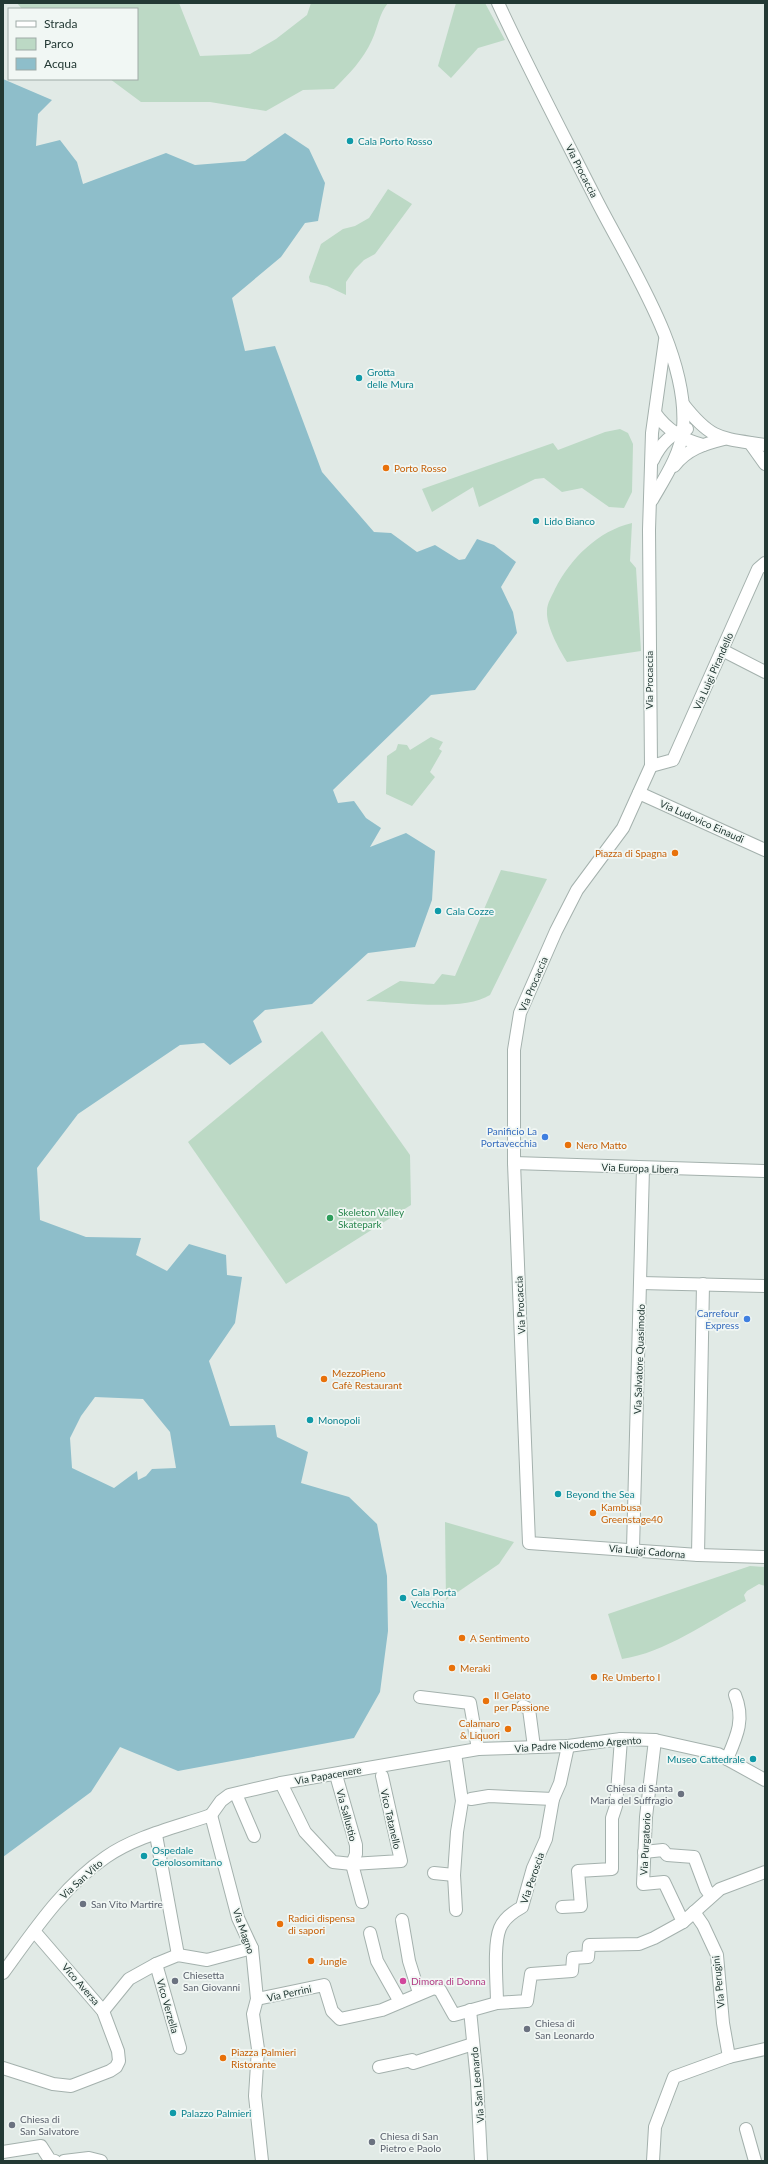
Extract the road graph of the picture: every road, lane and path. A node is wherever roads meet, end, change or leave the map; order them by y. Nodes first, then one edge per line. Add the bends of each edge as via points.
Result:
1 (498, 3) edge
2 (665, 340) junction
3 (683, 404) junction
4 (655, 412) junction
5 (706, 429) junction
6 (680, 434) junction
7 (724, 439) junction
8 (750, 443) junction
9 (703, 445) junction
10 (765, 445) edge
11 (653, 460) junction
12 (765, 464) edge
13 (668, 474) junction
14 (651, 501) junction
15 (765, 564) edge
16 (722, 650) junction
17 (765, 672) edge
18 (651, 766) junction
19 (639, 793) junction
20 (765, 850) edge
21 (514, 1163) junction
22 (643, 1168) junction
23 (765, 1171) edge
24 (641, 1283) junction
25 (703, 1284) junction
26 (765, 1286) edge
27 (529, 1543) joint
28 (633, 1549) junction
29 (698, 1555) junction
30 (765, 1557) edge
31 (735, 1695) dead end
32 (420, 1697) dead end
33 (524, 1706) dead end
34 (621, 1739) junction
35 (655, 1740) junction
36 (568, 1746) junction
37 (534, 1747) junction
38 (478, 1749) junction
39 (454, 1753) junction
40 (727, 1758) junction
41 (381, 1771) junction
42 (336, 1775) junction
43 (765, 1780) edge
44 (281, 1783) junction
45 (236, 1794) junction
46 (553, 1798) junction
47 (471, 1799) dead end
48 (211, 1815) junction
49 (156, 1835) junction
50 (254, 1836) dead end
51 (644, 1852) junction
52 (352, 1864) junction
53 (765, 1872) edge
54 (434, 1873) dead end
55 (454, 1875) junction
56 (711, 1896) junction
57 (362, 1902) dead end
58 (562, 1907) dead end
59 (456, 1910) dead end
60 (694, 1912) junction
61 (402, 1920) dead end
62 (682, 1922) junction
63 (34, 1931) junction
64 (370, 1934) dead end
65 (252, 1948) junction
66 (178, 1955) junction
67 (156, 1964) junction
68 (3, 1973) edge
69 (419, 1993) junction
70 (257, 1999) junction
71 (400, 2002) junction
72 (497, 2003) junction
73 (470, 2010) junction
74 (103, 2011) junction
75 (473, 2044) junction
76 (180, 2048) dead end
77 (765, 2049) edge
78 (729, 2056) junction
79 (379, 2067) dead end
80 (3, 2068) edge
81 (746, 2129) dead end
82 (3, 2152) edge
83 (55, 2161) edge
84 (64, 2161) edge
85 (101, 2161) edge
86 (262, 2161) edge
87 (481, 2161) edge
88 (653, 2161) edge
89 (755, 2161) edge

1 - 2 street, Via Procaccia via 648,298
2 - 3 street, Via Procaccia via 679,378
2 - 4 street, Via Procaccia
3 - 5 street
3 - 6 street, Via Procaccia
4 - 6 street via 662,423
4 - 11 street, Via Procaccia via 652,433
5 - 6 street via 693,427
5 - 7 street
6 - 9 street
6 - 11 street via 660,446
6 - 13 street, Via Procaccia
7 - 8 street
7 - 9 street
8 - 10 street
8 - 12 street
9 - 13 street via 682,455
11 - 14 street, Via Procaccia
13 - 14 street, Via Procaccia
14 - 18 street, Via Procaccia
15 - 16 street, Via Luigi Pirandello via 758,569
16 - 17 street
16 - 18 street, Via Luigi Pirandello via 673,760
18 - 19 street, Via Procaccia
19 - 20 street, Via Ludovico Einaudi
19 - 21 street, Via Procaccia via 623,828 577,890 553,936 520,1013 514,1050
21 - 22 street, Via Europa Libera
21 - 27 street, Via Procaccia
22 - 23 street, Via Europa Libera
22 - 24 street, Via Salvatore Quasimodo
24 - 25 street
24 - 28 street, Via Salvatore Quasimodo
25 - 26 street
25 - 29 street
27 - 28 street, Via Luigi Cadorna
28 - 29 street, Via Luigi Cadorna
29 - 30 street, Via Luigi Cadorna
31 - 40 street via 739,1705 739,1732
32 - 38 street via 470,1703
33 - 37 street via 529,1708
34 - 35 street, Via Padre Nicodemo Argento
34 - 36 street, Via Padre Nicodemo Argento
34 - 58 street via 616,1806 612,1818 612,1869 578,1871 581,1906
35 - 40 street, Via Padre Nicodemo Argento
35 - 51 street, Via Purgatorio
36 - 37 street, Via Padre Nicodemo Argento
36 - 46 street, Via Peroscia via 560,1783
37 - 38 street, Via Padre Nicodemo Argento
38 - 39 street, Via Padre Nicodemo Argento
39 - 41 street, Via Papacenere
39 - 55 street via 462,1801
40 - 43 street, Via Padre Nicodemo Argento
41 - 42 street, Via Papacenere
41 - 52 street, Vico Tatanello via 401,1861
42 - 44 street, Via Papacenere
42 - 52 street, Via Sallustio via 356,1845
44 - 45 street, Via Papacenere
44 - 52 street via 305,1832 321,1852 333,1862
45 - 48 street, Via Papacenere via 229,1795 221,1801
45 - 50 street
46 - 47 street via 489,1796
46 - 72 street, Via Peroscia via 546,1839 533,1868 522,1907 509,1914 500,1928
48 - 49 street, Via San Vito
48 - 65 street, Via Magno via 238,1918
49 - 63 street, Via San Vito via 139,1840 107,1856 54,1904
49 - 66 street
51 - 56 street via 663,1850 667,1855 694,1857
51 - 62 street, Via Purgatorio via 643,1884 664,1882
52 - 57 street, Via Sallustio
53 - 56 street via 720,1889
54 - 55 street
55 - 59 street
56 - 60 street
60 - 62 street
60 - 78 street, Via Perugini via 717,1955 723,2023
61 - 69 street via 409,1961
62 - 72 street via 639,1944 589,1945 588,1957 573,1958 572,1971 531,1974 527,2001
63 - 68 street, Via San Vito
63 - 74 street, Vico Aversa
64 - 71 street via 377,1960
65 - 66 street via 207,1960
65 - 70 street, Via Magno
66 - 67 street
67 - 74 street via 128,1979
67 - 76 street, Vico Verzella
69 - 71 street, Via Perrini
69 - 73 street, Via Perrini via 434,1988 440,1990 454,2015
70 - 71 street, Via Perrini via 324,1985 332,2011 340,2019 382,2010
70 - 86 street, Via Magno via 253,2014 258,2049 255,2096
72 - 73 street
73 - 75 street, Via San Leonardo
74 - 80 street, Vico Aversa via 118,2051 119,2061 110,2071 71,2086 53,2084
75 - 79 street via 413,2063 412,2060
75 - 87 street, Via San Leonardo
77 - 78 street
78 - 88 street via 674,2077 655,2127
81 - 89 street
82 - 83 street via 41,2146 50,2160
84 - 85 street via 89,2158

